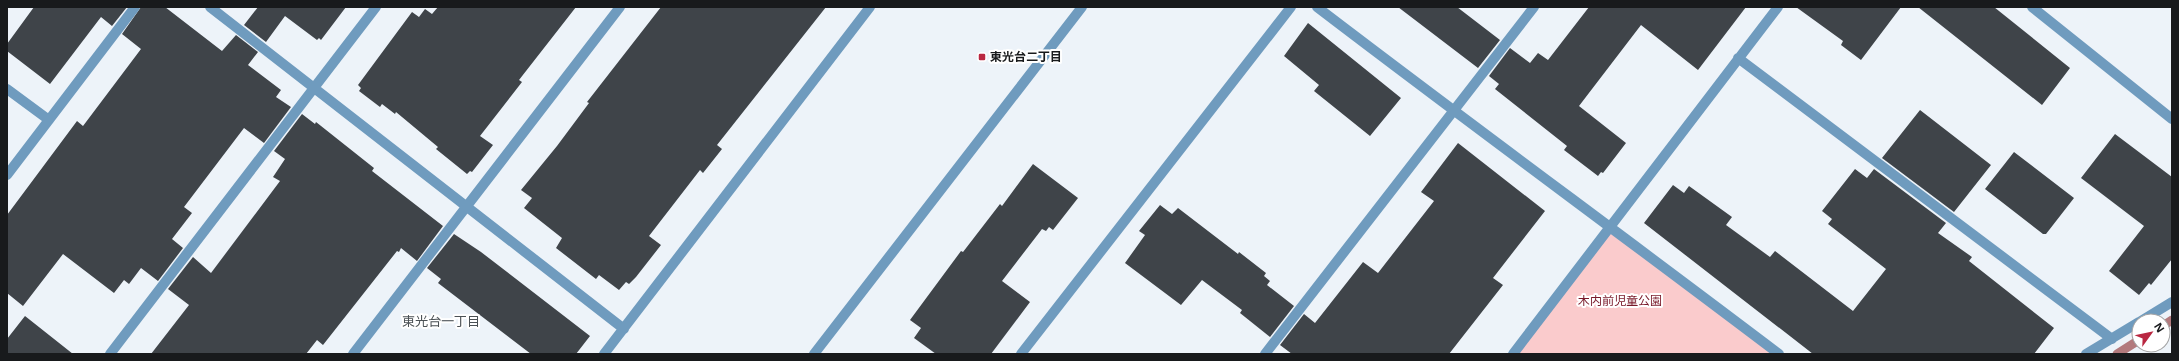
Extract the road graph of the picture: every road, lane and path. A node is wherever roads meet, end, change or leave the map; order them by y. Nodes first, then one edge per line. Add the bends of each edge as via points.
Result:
1 (135, 7) edge
2 (210, 7) edge
3 (376, 7) edge
4 (620, 7) edge
5 (870, 7) edge
6 (1082, 7) edge
7 (1291, 7) edge
8 (1317, 7) edge
9 (1534, 7) edge
10 (1778, 7) edge
11 (2032, 7) edge
12 (1738, 58) junction
13 (314, 88) junction
14 (7, 89) edge
15 (1454, 112) junction
16 (2172, 119) edge
17 (49, 120) junction
18 (7, 175) edge
19 (466, 206) junction
20 (1610, 226) junction
21 (2172, 302) edge
22 (2153, 313) edge
23 (2131, 327) edge
24 (624, 329) junction
25 (2112, 339) junction
26 (110, 354) edge
27 (353, 354) edge
28 (604, 354) edge
29 (814, 354) edge
30 (1021, 354) edge
31 (1265, 354) edge
32 (1513, 354) edge
33 (1779, 354) edge
34 (2086, 354) edge

1 - 17 street
2 - 13 street
3 - 13 street
4 - 19 street
5 - 24 street
6 - 29 street
7 - 30 street
8 - 15 street
9 - 15 street
10 - 12 street
11 - 16 street
12 - 20 street
12 - 25 street
13 - 19 street
13 - 26 street
14 - 17 street
15 - 20 street
15 - 31 street
17 - 18 street
19 - 24 street
19 - 27 street
20 - 32 street
20 - 33 street
21 - 22 street
23 - 25 street
24 - 28 street
25 - 34 street

